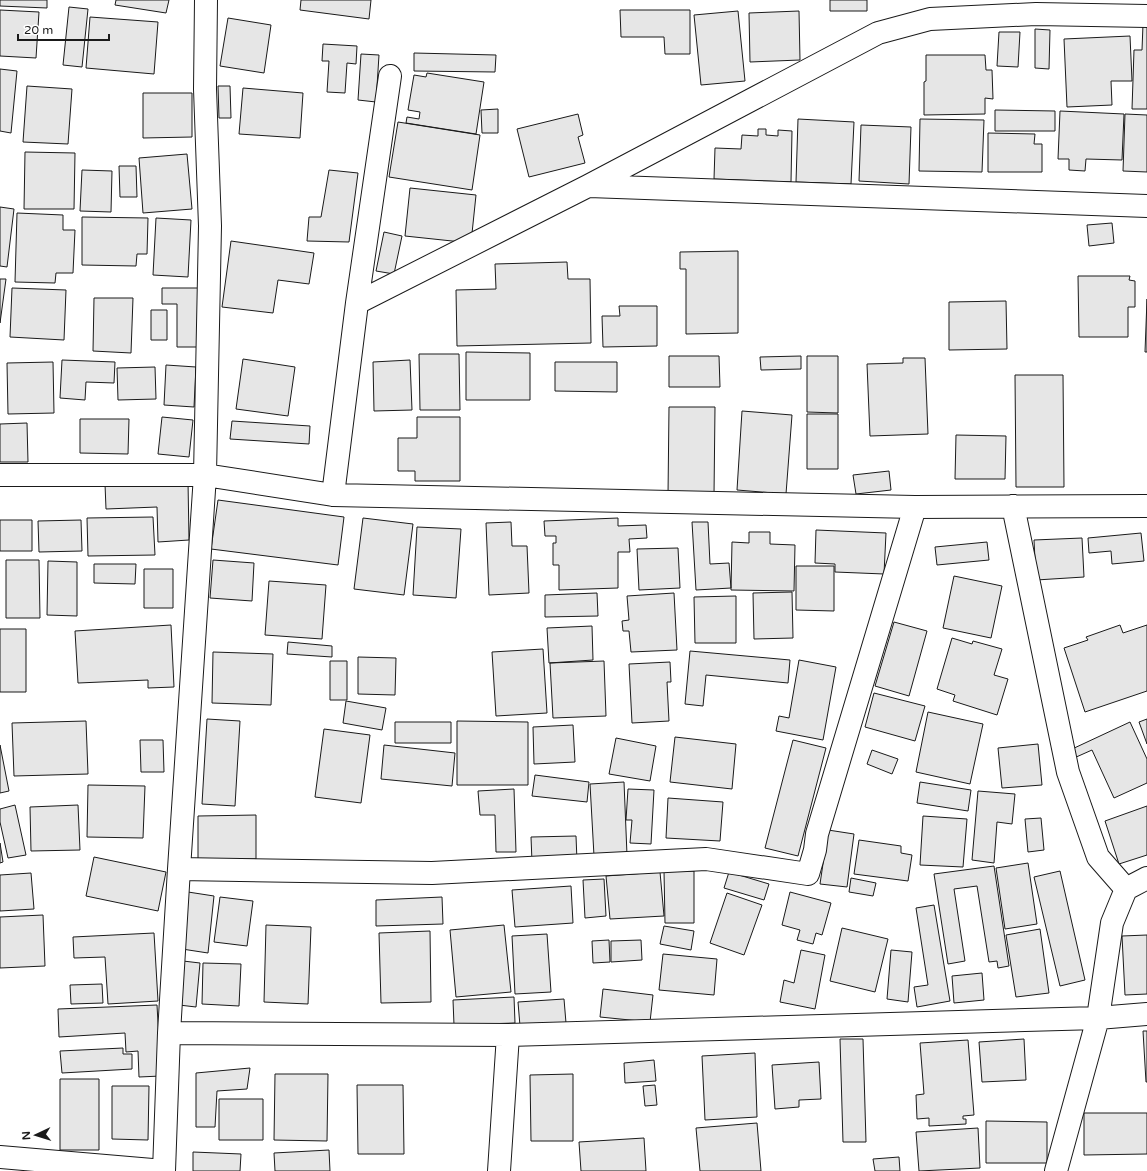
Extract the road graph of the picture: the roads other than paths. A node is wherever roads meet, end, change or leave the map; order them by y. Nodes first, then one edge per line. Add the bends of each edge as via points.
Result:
1 (206, 0) edge
2 (1147, 16) edge
3 (390, 76) dead end
4 (588, 186) junction
5 (1147, 206) edge
6 (356, 303) junction
7 (0, 475) edge
8 (205, 475) junction
9 (333, 495) junction
10 (1013, 506) junction
11 (1147, 506) edge
12 (915, 507) junction
13 (179, 869) junction
14 (1147, 878) edge
15 (1126, 889) junction
16 (1147, 1014) edge
17 (1098, 1018) junction
18 (170, 1033) junction
19 (508, 1035) junction
20 (0, 1157) edge
21 (164, 1171) edge
22 (499, 1171) edge
23 (1056, 1171) edge

1 - 8 street via 205,89 210,226
2 - 4 street via 1036,14 930,19 878,33
3 - 6 street
4 - 5 street
4 - 6 street
6 - 9 street
7 - 8 street
8 - 9 street
8 - 13 street
9 - 12 street
10 - 11 street
10 - 12 street
10 - 15 street via 1068,772 1098,856
12 - 13 street via 817,834 808,874 706,859 432,873
13 - 18 street
14 - 15 street
15 - 17 street via 1112,923
16 - 17 street
17 - 19 street
17 - 23 street
18 - 19 street
18 - 21 street
19 - 22 street
20 - 21 street

